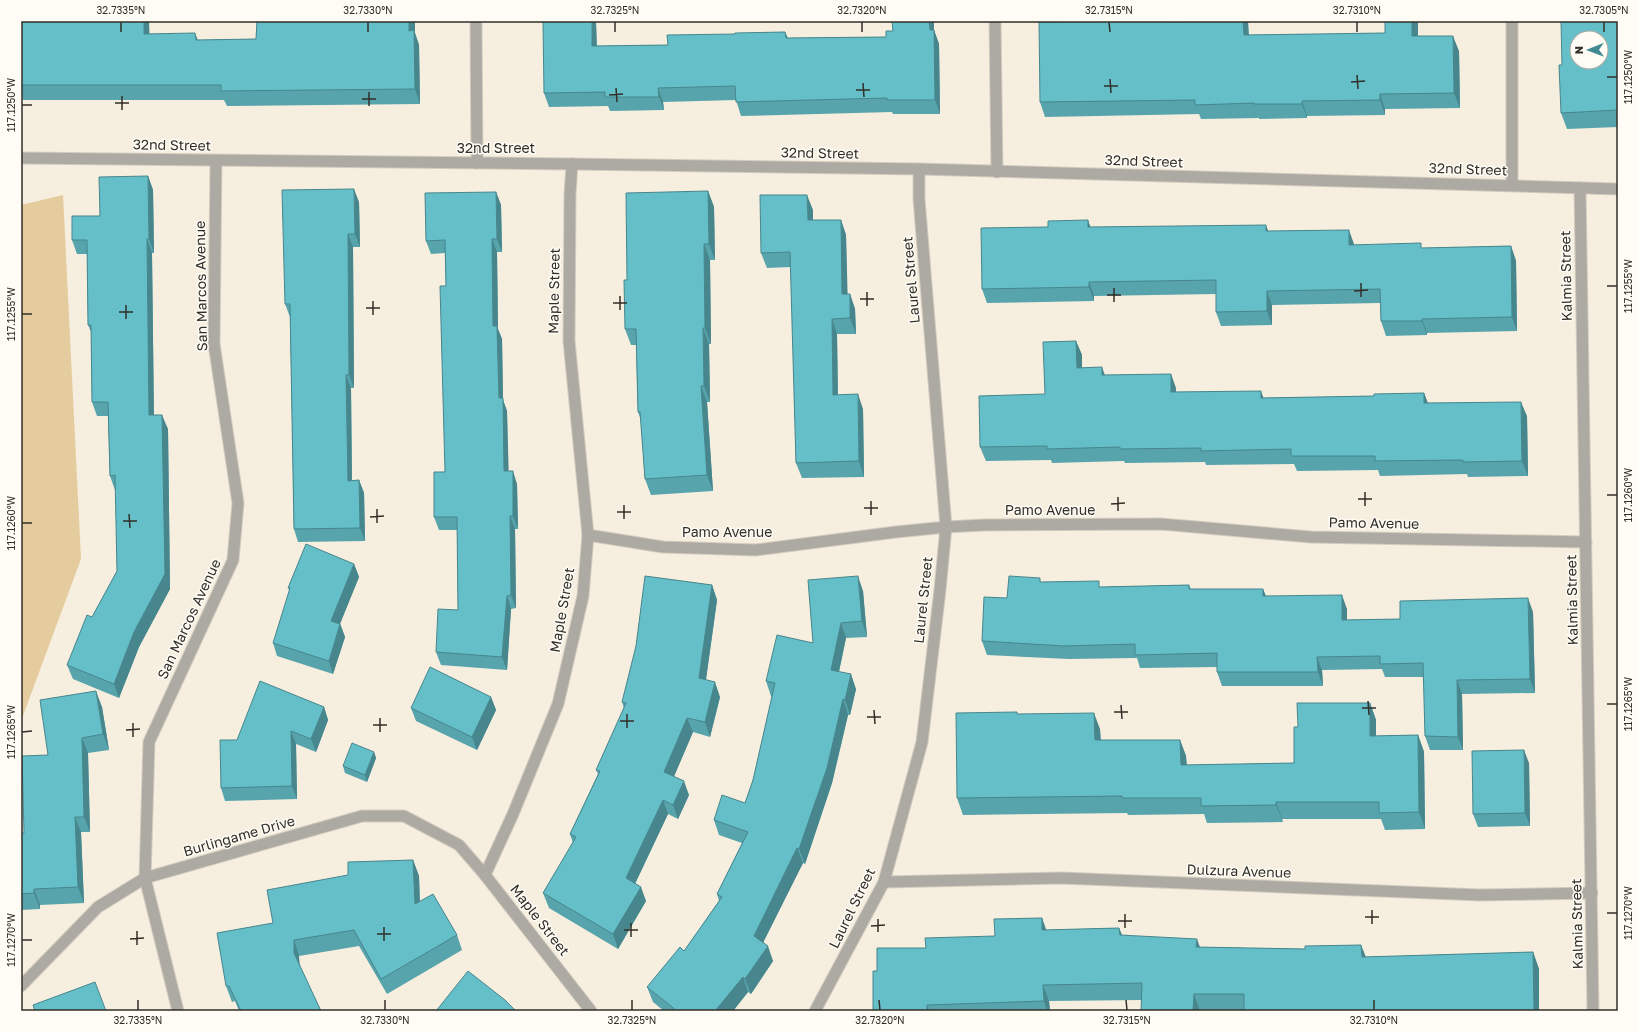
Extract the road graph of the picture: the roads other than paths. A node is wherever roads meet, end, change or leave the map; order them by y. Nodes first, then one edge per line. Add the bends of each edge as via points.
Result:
1 (476, 21) edge
2 (995, 21) edge
3 (1512, 21) edge
4 (21, 158) edge
5 (216, 161) junction
6 (477, 163) junction
7 (572, 164) junction
8 (919, 170) junction
9 (997, 172) junction
10 (1512, 185) junction
11 (1580, 188) junction
12 (1618, 189) edge
13 (946, 527) junction
14 (588, 535) junction
15 (1586, 542) junction
16 (485, 875) junction
17 (145, 878) junction
18 (884, 882) junction
19 (1592, 893) junction
20 (21, 986) edge
21 (178, 1011) edge
22 (591, 1011) edge
23 (815, 1011) edge
24 (1594, 1011) edge

1 - 6 street
2 - 9 street
3 - 10 street
4 - 5 street, 32nd Street
5 - 6 street, 32nd Street
5 - 17 street, San Marcos Avenue via 214,344 238,503 233,560 149,742
6 - 7 street, 32nd Street
7 - 8 street, 32nd Street
7 - 14 street, Maple Street via 569,341
8 - 9 street, 32nd Street
8 - 13 street, Laurel Street via 919,199
9 - 10 street, 32nd Street
10 - 11 street, 32nd Street
11 - 12 street, 32nd Street
11 - 15 street, Kalmia Street
13 - 14 street, Pamo Avenue via 756,550 663,547
13 - 15 street, Pamo Avenue via 1161,524 1311,536
13 - 18 street, Laurel Street via 922,742
14 - 16 street, Maple Street via 583,596 558,704
15 - 19 street, Kalmia Street
16 - 17 street, Burlingame Drive via 459,845 404,816 362,816
16 - 22 street, Maple Street
17 - 20 street, Burlingame Drive via 98,907
17 - 21 street, San Marcos Avenue
18 - 19 street, Dulzura Avenue via 1061,878 1480,895
18 - 23 street, Laurel Street
19 - 24 street, Kalmia Street

